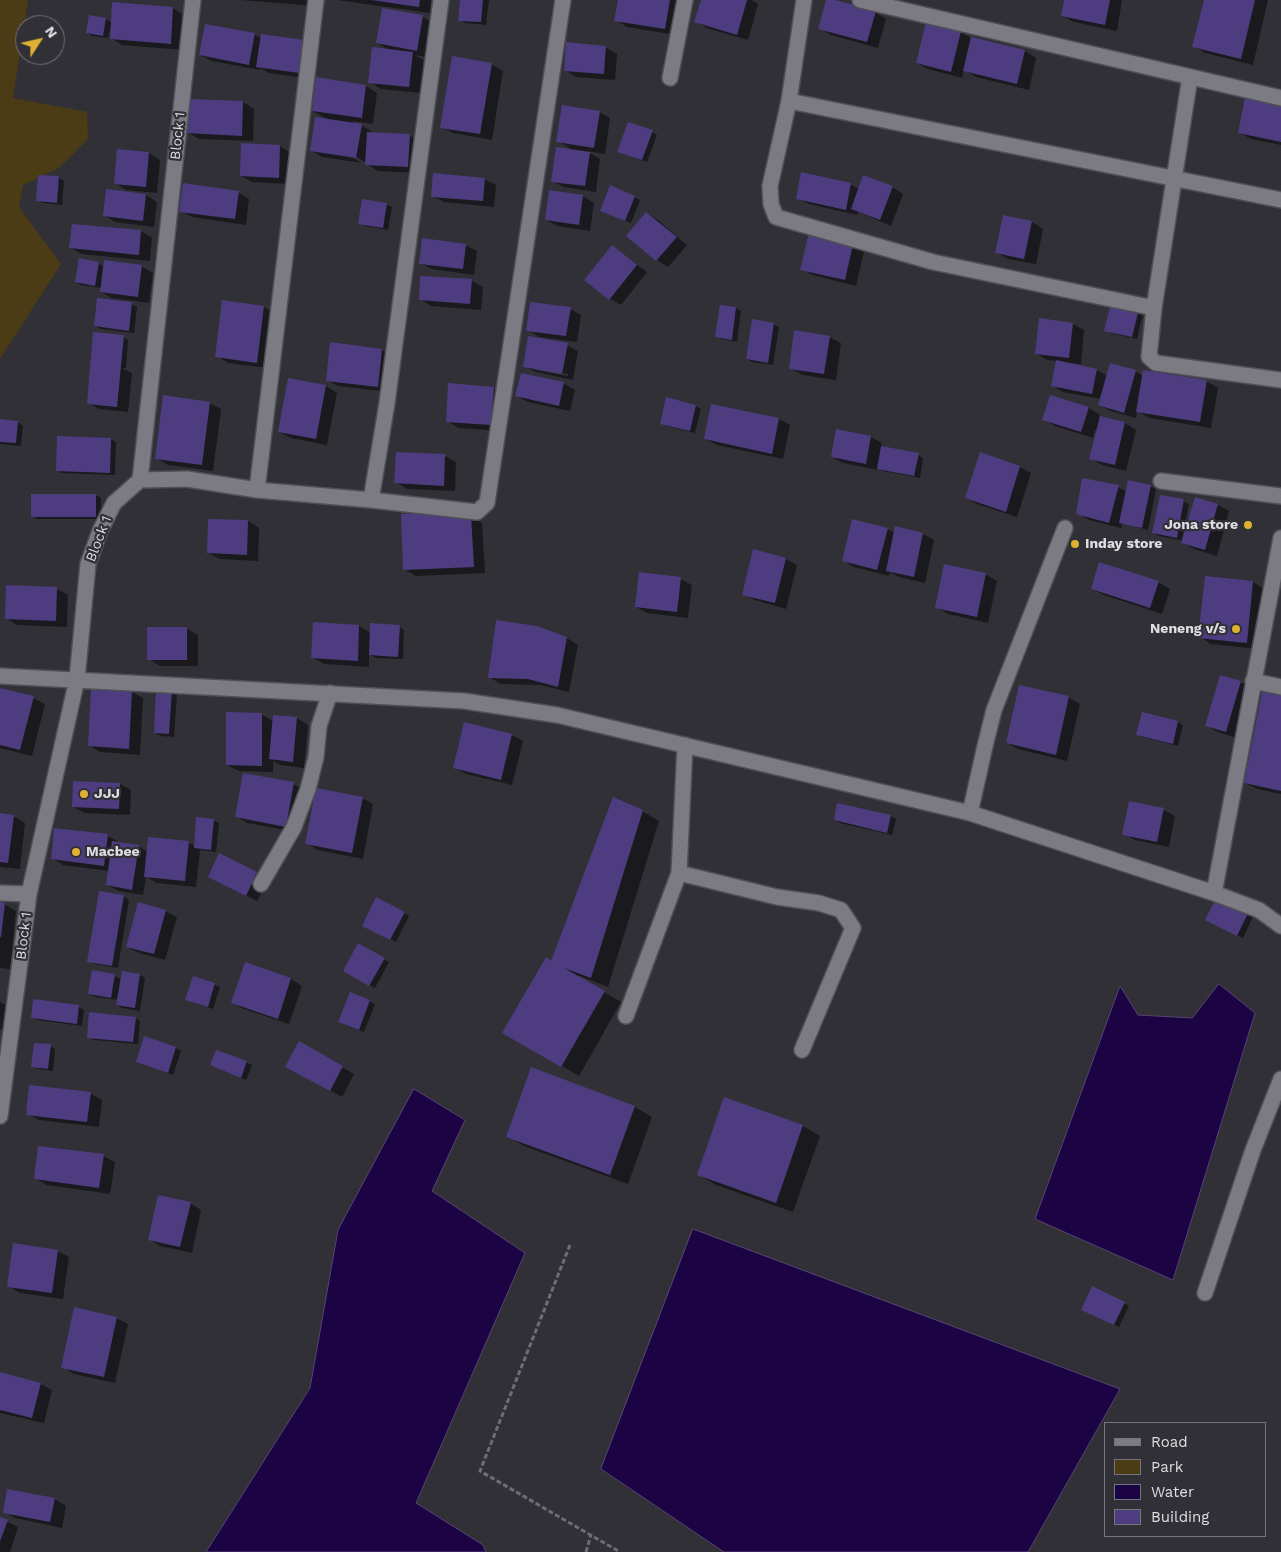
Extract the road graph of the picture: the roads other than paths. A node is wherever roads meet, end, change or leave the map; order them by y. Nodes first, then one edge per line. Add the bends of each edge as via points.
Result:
1 (193, 0) edge
2 (316, 0) edge
3 (441, 0) edge
4 (563, 0) edge
5 (685, 0) edge
6 (804, 0) edge
7 (860, 0) edge
8 (1190, 77) junction
9 (670, 78) dead end
10 (1281, 98) edge
11 (789, 101) junction
12 (1174, 178) junction
13 (1281, 200) edge
14 (1154, 308) junction
15 (1281, 380) edge
16 (140, 480) junction
17 (1161, 480) dead end
18 (257, 490) junction
19 (1281, 496) edge
20 (371, 500) junction
21 (1065, 528) dead end
22 (1281, 538) edge
23 (0, 676) edge
24 (77, 679) junction
25 (1253, 681) junction
26 (1281, 688) edge
27 (330, 692) junction
28 (685, 744) junction
29 (970, 813) junction
30 (678, 873) junction
31 (261, 884) dead end
32 (0, 893) edge
33 (1214, 893) junction
34 (29, 894) junction
35 (1281, 926) edge
36 (626, 1016) dead end
37 (802, 1050) dead end
38 (1281, 1079) edge
39 (0, 1116) edge
40 (1205, 1293) dead end

1 - 16 street, Block 1
2 - 18 street
3 - 20 street
4 - 20 street via 487,503 477,512
5 - 9 street
6 - 11 street
7 - 8 street
8 - 10 street
8 - 12 street
11 - 12 street
11 - 14 street via 770,186 770,204 776,217 933,262
12 - 13 street
12 - 14 street
14 - 15 street via 1149,357 1156,363
16 - 18 street via 187,479
16 - 24 street, Block 1 via 114,503 88,564
17 - 19 street
18 - 20 street
21 - 29 street via 994,710
22 - 25 street
23 - 24 street
24 - 27 street
24 - 34 street, Block 1
25 - 26 street
25 - 33 street
27 - 28 street via 464,701 557,715
27 - 31 street via 319,726 308,790 294,827
28 - 29 street
28 - 30 street
29 - 33 street
30 - 36 street
30 - 37 street via 841,910 853,928
32 - 34 street
33 - 35 street via 1259,910
34 - 39 street, Block 1
38 - 40 street via 1253,1150

